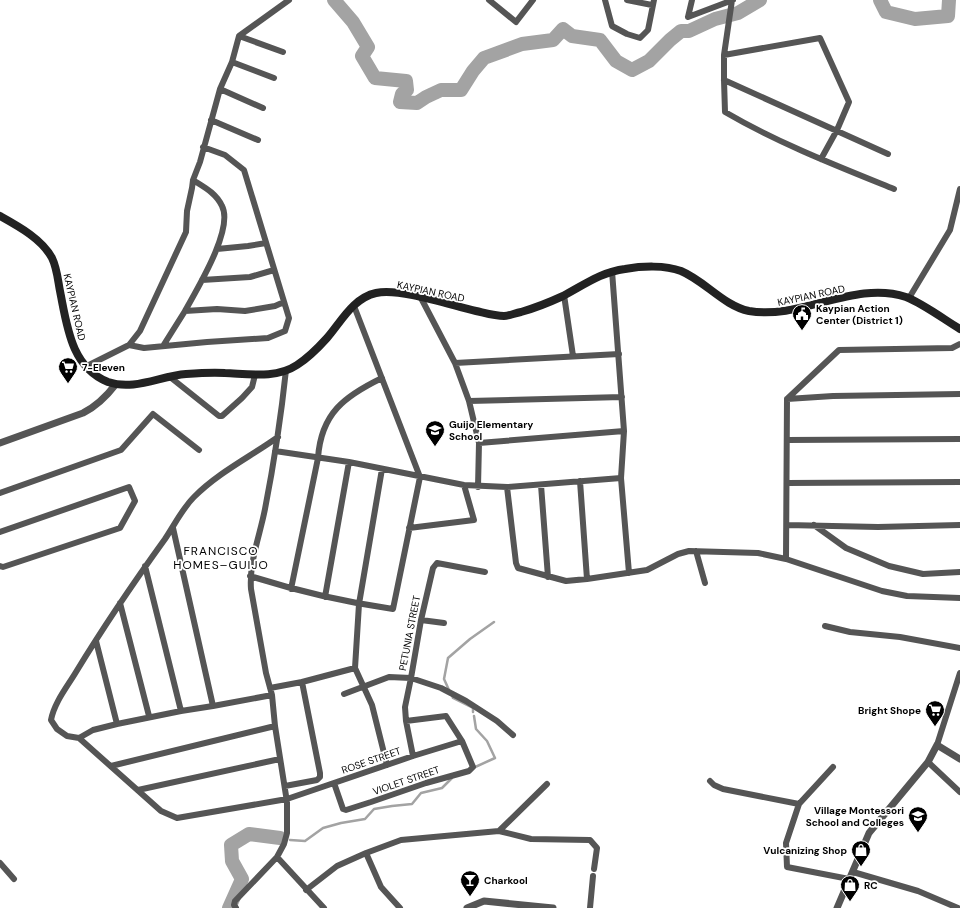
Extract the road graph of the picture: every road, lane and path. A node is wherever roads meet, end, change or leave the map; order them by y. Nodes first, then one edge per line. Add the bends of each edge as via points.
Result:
1 (289, 0) edge
2 (532, 0) edge
3 (605, 0) edge
4 (627, 0) edge
5 (692, 0) edge
6 (492, 1) edge
7 (653, 2) edge
8 (732, 2) edge
9 (238, 36) junction
10 (283, 52) dead end
11 (724, 55) junction
12 (232, 62) junction
13 (274, 78) dead end
14 (724, 80) junction
15 (220, 89) junction
16 (263, 108) dead end
17 (211, 120) junction
18 (837, 130) junction
19 (258, 140) dead end
20 (203, 147) junction
21 (888, 154) dead end
22 (821, 159) junction
23 (193, 180) junction
24 (894, 189) dead end
25 (960, 189) edge
26 (0, 216) edge
27 (266, 242) junction
28 (217, 248) junction
29 (274, 270) junction
30 (612, 271) junction
31 (202, 280) junction
32 (564, 295) junction
33 (421, 298) junction
34 (909, 298) junction
35 (284, 302) junction
36 (354, 306) junction
37 (186, 311) junction
38 (960, 329) edge
39 (960, 344) edge
40 (129, 345) junction
41 (163, 346) junction
42 (619, 354) junction
43 (573, 356) junction
44 (455, 363) junction
45 (85, 367) junction
46 (286, 370) junction
47 (255, 375) junction
48 (170, 377) junction
49 (382, 378) junction
50 (116, 384) junction
51 (960, 394) edge
52 (622, 397) junction
53 (787, 399) junction
54 (469, 401) junction
55 (624, 431) junction
56 (278, 437) junction
57 (960, 439) edge
58 (787, 440) junction
59 (0, 443) edge
60 (479, 443) junction
61 (199, 450) dead end
62 (275, 451) junction
63 (318, 458) junction
64 (349, 462) junction
65 (382, 469) junction
66 (420, 477) junction
67 (621, 478) junction
68 (580, 481) junction
69 (960, 482) edge
70 (787, 483) junction
71 (541, 485) junction
72 (464, 486) junction
73 (478, 487) junction
74 (507, 487) junction
75 (0, 493) edge
76 (787, 525) junction
77 (814, 525) junction
78 (960, 525) edge
79 (173, 528) junction
80 (409, 528) junction
81 (0, 532) edge
82 (696, 551) junction
83 (786, 559) junction
84 (0, 566) edge
85 (145, 566) junction
86 (485, 572) dead end
87 (960, 572) edge
88 (629, 573) junction
89 (250, 576) junction
90 (548, 577) junction
91 (587, 579) junction
92 (705, 583) dead end
93 (291, 589) junction
94 (325, 597) junction
95 (960, 598) edge
96 (120, 603) junction
97 (359, 604) junction
98 (420, 620) junction
99 (444, 623) dead end
100 (825, 626) dead end
101 (96, 641) junction
102 (960, 648) edge
103 (355, 668) junction
104 (960, 674) edge
105 (411, 678) junction
106 (302, 682) junction
107 (364, 687) junction
108 (270, 688) junction
109 (344, 694) dead end
110 (272, 695) junction
111 (213, 706) junction
112 (181, 711) junction
113 (149, 716) junction
114 (406, 721) junction
115 (117, 724) junction
116 (275, 726) junction
117 (513, 735) dead end
118 (79, 738) junction
119 (462, 742) junction
120 (937, 746) junction
121 (413, 756) junction
122 (960, 759) edge
123 (280, 760) junction
124 (928, 762) junction
125 (387, 765) junction
126 (111, 766) junction
127 (833, 767) dead end
128 (710, 781) dead end
129 (334, 783) junction
130 (547, 784) dead end
131 (285, 786) junction
132 (138, 790) junction
133 (960, 792) edge
134 (287, 798) junction
135 (799, 804) junction
136 (499, 831) junction
137 (366, 853) junction
138 (277, 857) junction
139 (0, 863) edge
140 (594, 869) dead end
141 (851, 875) junction
142 (593, 876) dead end
143 (14, 879) dead end
144 (306, 890) junction
145 (525, 907) edge
146 (236, 908) edge
147 (324, 908) edge
148 (400, 908) edge
149 (467, 908) edge
150 (553, 908) edge
151 (590, 908) edge
152 (837, 908) edge
153 (958, 908) edge

1 - 9 street
2 - 6 street via 516,22
3 - 7 street via 612,26 640,38 648,30
4 - 7 street
5 - 8 street via 688,17
8 - 11 street
9 - 10 street
9 - 12 street
11 - 14 street
11 - 18 street via 820,38 849,102
12 - 13 street
12 - 15 street
14 - 18 street
14 - 22 street via 725,112
15 - 16 street
15 - 17 street
17 - 19 street
17 - 20 street
18 - 21 street
18 - 22 street
20 - 23 street
20 - 27 street via 225,155 244,170
22 - 24 street
23 - 28 street via 215,195 223,207 225,221
23 - 40 street via 186,232 140,332
25 - 34 street via 950,230
26 - 45 main road, KAYPIAN ROAD via 34,238 52,258 72,343
27 - 28 street
27 - 29 street
28 - 31 street
29 - 31 street via 250,277
29 - 35 street
30 - 32 main road, KAYPIAN ROAD via 595,277
30 - 34 main road, KAYPIAN ROAD via 662,267 680,271 726,301 748,311 778,312 866,294 886,293
30 - 42 street
31 - 37 street
32 - 33 main road, KAYPIAN ROAD via 504,316
32 - 43 street
33 - 36 main road, KAYPIAN ROAD via 379,293 366,296
33 - 44 street
34 - 38 main road, KAYPIAN ROAD
35 - 37 street via 245,311
35 - 41 street via 289,318 285,331 268,338
36 - 46 main road, KAYPIAN ROAD via 313,353 297,366
36 - 49 street
37 - 41 street
39 - 53 street via 952,348 838,350
40 - 41 street via 144,348
40 - 45 street
42 - 43 street
42 - 52 street
43 - 44 street
44 - 54 street
45 - 50 main road, KAYPIAN ROAD via 96,376
46 - 47 main road, KAYPIAN ROAD
46 - 56 street
47 - 48 main road, KAYPIAN ROAD via 216,373
47 - 48 street via 252,387 222,416 217,416
48 - 50 main road, KAYPIAN ROAD via 128,386
49 - 63 street via 359,389 333,412 318,446
49 - 66 street
50 - 59 street via 104,400 83,414
51 - 53 street
52 - 54 street
52 - 55 street
53 - 58 street
54 - 60 street
55 - 60 street
55 - 67 street
56 - 62 street
56 - 79 street via 199,492 182,511
57 - 58 street
58 - 70 street
60 - 73 street
61 - 75 street via 154,414 120,450
62 - 63 street
62 - 89 street
63 - 64 street
63 - 93 street
64 - 65 street
64 - 94 street
65 - 66 street
65 - 97 street
66 - 72 street
66 - 80 street
67 - 68 street
67 - 88 street
68 - 71 street
68 - 91 street
69 - 70 street
70 - 76 street
71 - 74 street
71 - 90 street
72 - 73 street
72 - 80 street via 474,520
73 - 74 street
74 - 90 street via 518,568
76 - 77 street
76 - 83 street
77 - 78 street
77 - 87 street via 846,548 888,566 923,574
79 - 85 street
79 - 111 street
80 - 97 street via 393,609
81 - 84 street via 128,488 136,501 120,528
82 - 83 street via 758,553
82 - 88 street via 678,554 647,570
82 - 92 street
83 - 95 street via 882,591 907,596
85 - 96 street
85 - 112 street
86 - 98 street, PETUNIA STREET via 435,564
88 - 91 street
89 - 93 street
89 - 108 street
90 - 91 street via 566,581
93 - 94 street
94 - 97 street
96 - 101 street
96 - 113 street
97 - 103 street
98 - 99 street
98 - 105 street, PETUNIA STREET
100 - 102 street
101 - 115 street
101 - 118 street via 52,713 51,720 57,729 67,736
103 - 106 street
103 - 107 street
104 - 120 street
105 - 107 street via 389,677
105 - 114 street, PETUNIA STREET via 405,706
105 - 117 street via 441,688 466,701
106 - 108 street
106 - 131 street via 320,777 317,780
107 - 109 street
107 - 125 street via 372,705
108 - 110 street
110 - 111 street
110 - 116 street
111 - 112 street
112 - 113 street
113 - 115 street
114 - 119 street via 446,716
114 - 121 street, PETUNIA STREET
115 - 118 street via 93,730
116 - 123 street
116 - 126 street
118 - 126 street, ROSE STREET
119 - 121 street, ROSE STREET
119 - 129 street, VIOLET STREET via 473,766 469,771 346,810
120 - 122 street
120 - 124 street
121 - 125 street, ROSE STREET
123 - 131 street
123 - 132 street
124 - 133 street
124 - 141 street via 869,833
125 - 129 street, ROSE STREET
126 - 132 street, ROSE STREET
127 - 135 street
128 - 135 street via 723,789
129 - 134 street, ROSE STREET
130 - 136 street
131 - 134 street
132 - 134 street, ROSE STREET via 161,810 177,818
134 - 138 street via 287,833
135 - 141 street via 786,843 787,867
136 - 137 street via 402,840
136 - 140 street via 531,839 590,840 596,848
137 - 144 street via 337,866
137 - 148 street via 381,887
138 - 144 street
138 - 146 street via 235,901
139 - 143 street
141 - 152 street
141 - 153 street via 918,891
142 - 151 street
144 - 147 street
145 - 149 street via 484,901
145 - 150 street

